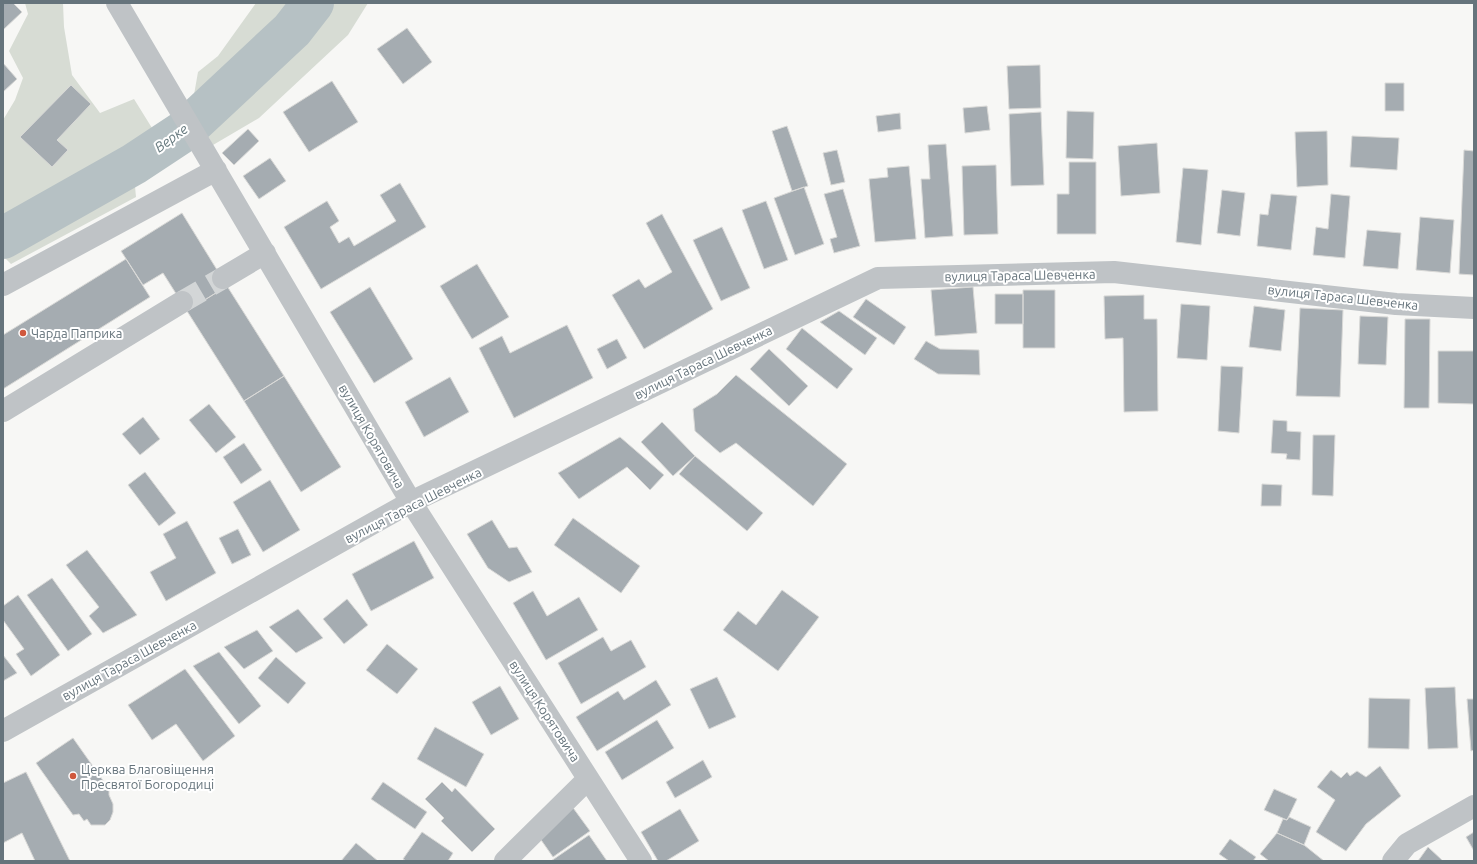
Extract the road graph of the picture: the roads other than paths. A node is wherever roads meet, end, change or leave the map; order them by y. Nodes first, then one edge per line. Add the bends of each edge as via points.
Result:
1 (117, 3) edge
2 (216, 170) junction
3 (265, 253) junction
4 (223, 278) tunnel mouth
5 (3, 286) edge
6 (182, 302) tunnel mouth
7 (1474, 308) edge
8 (3, 411) edge
9 (412, 502) junction
10 (3, 731) edge
11 (588, 779) junction
12 (1474, 806) edge
13 (505, 861) edge
14 (641, 861) edge
15 (1393, 861) edge

1 - 2 street, вулиця Корятовича
2 - 3 street, вулиця Корятовича
2 - 5 street
3 - 4 street
3 - 9 street, вулиця Корятовича
6 - 8 street
7 - 9 street, вулиця Тараса Шевченка via 1396,304 1114,272 878,278
9 - 10 street, вулиця Тараса Шевченка
9 - 11 street, вулиця Корятовича
11 - 13 street
11 - 14 street, вулиця Корятовича
12 - 15 street via 1407,844

